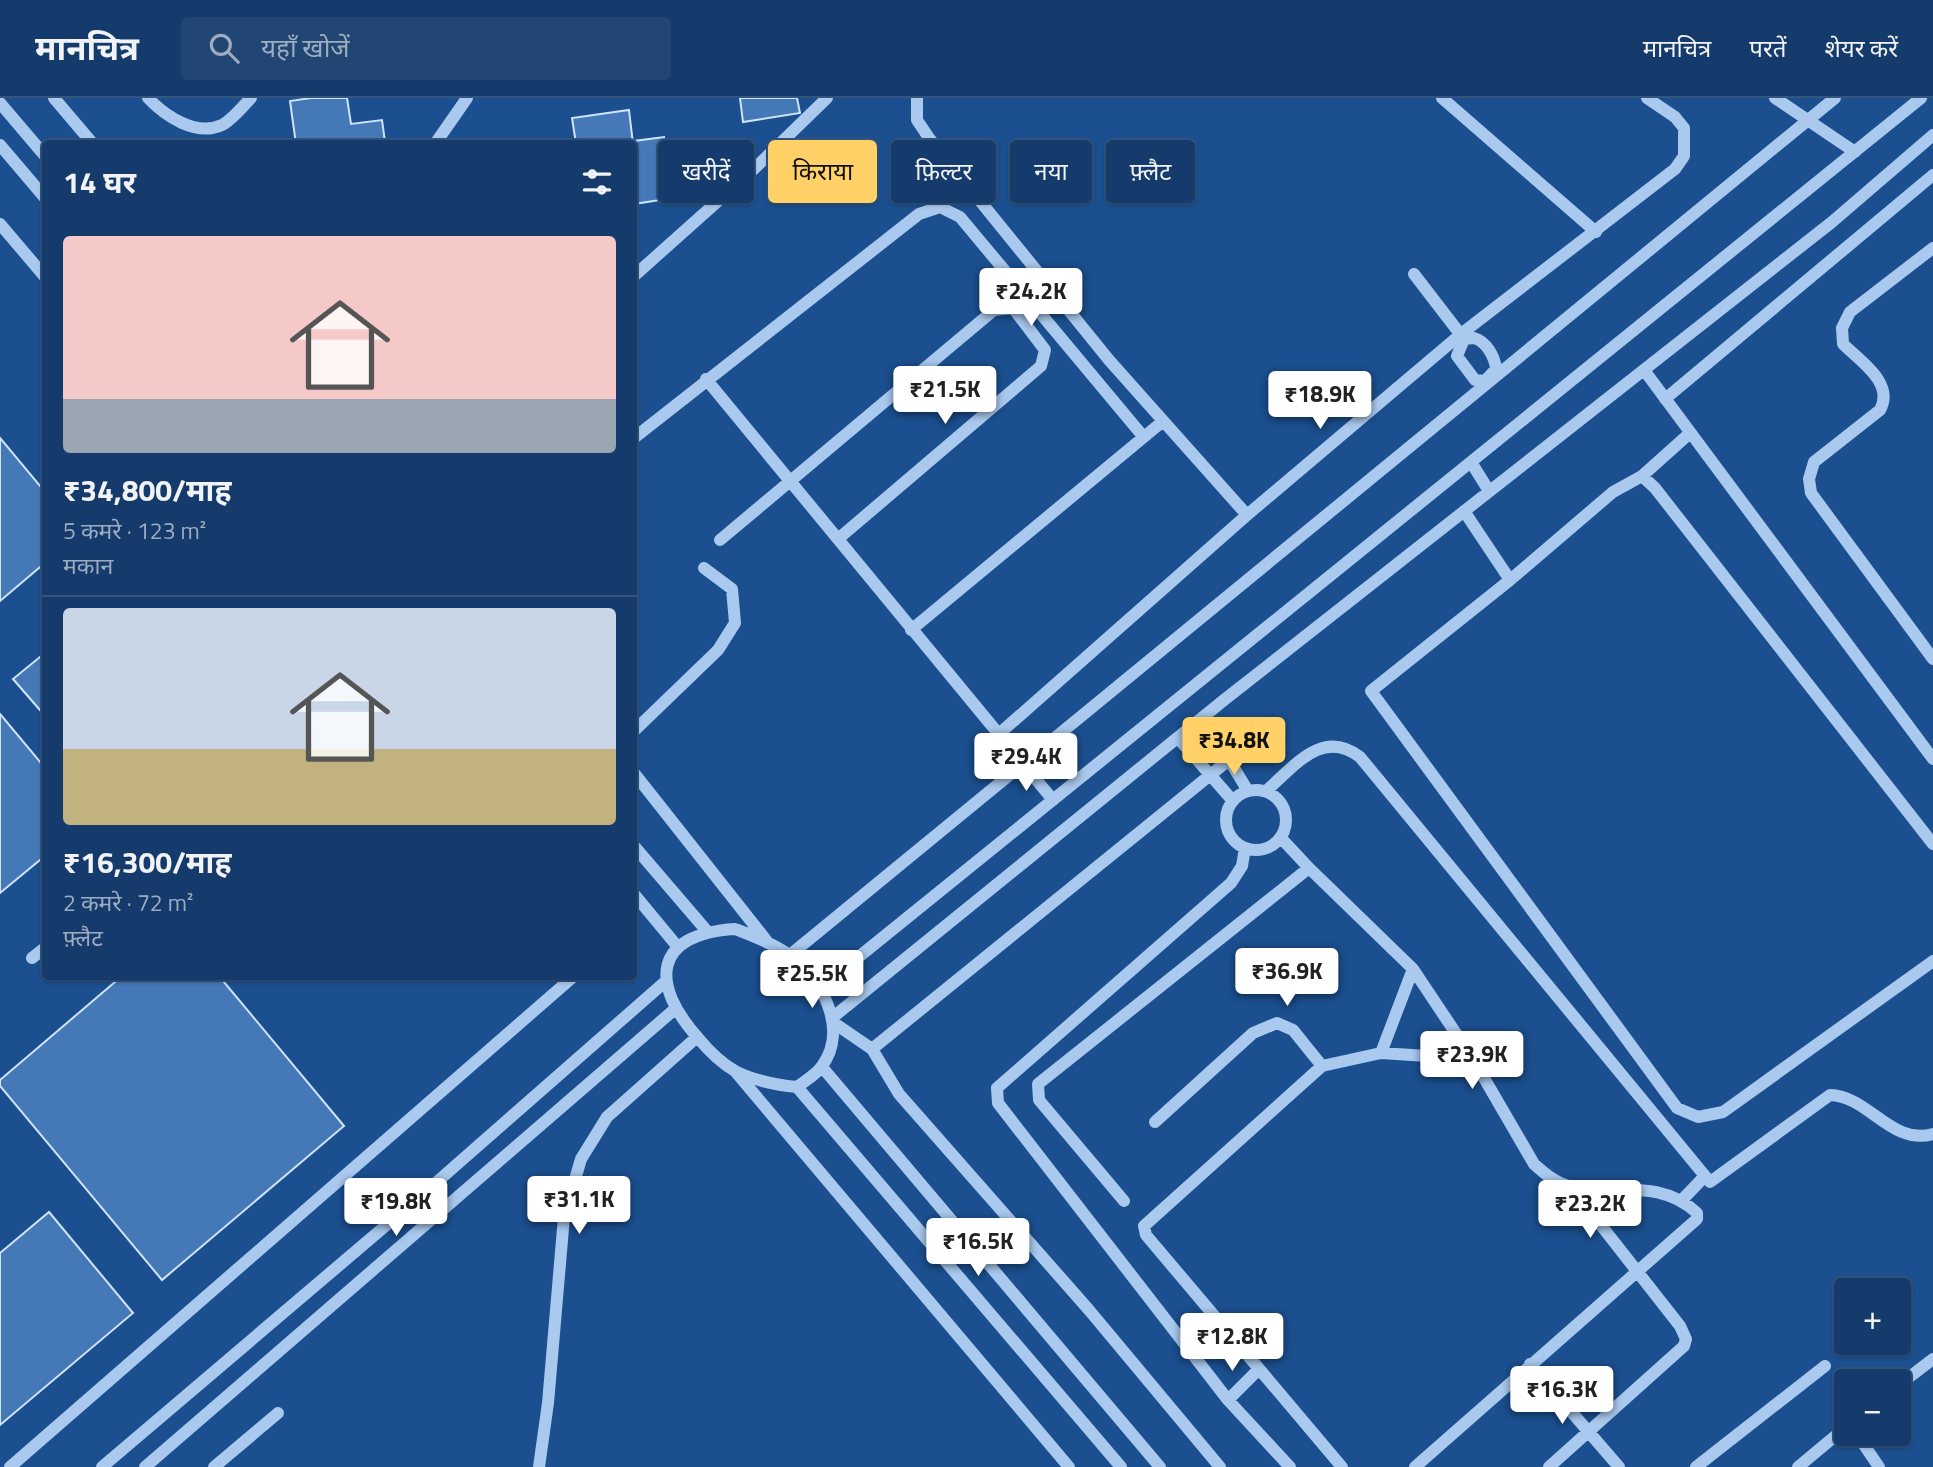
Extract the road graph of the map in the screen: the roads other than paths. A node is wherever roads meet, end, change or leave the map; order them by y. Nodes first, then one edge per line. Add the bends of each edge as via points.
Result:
1 (54, 98) edge
2 (148, 98) edge
3 (251, 98) edge
4 (467, 98) edge
5 (827, 98) edge
6 (917, 98) edge
7 (1442, 98) edge
8 (1647, 98) edge
9 (1835, 98) edge
10 (1921, 98) edge
11 (1778, 99) edge
12 (0, 103) edge
13 (1807, 120) junction
14 (1933, 135) edge
15 (90, 140) edge
16 (438, 140) edge
17 (0, 145) edge
18 (42, 152) edge
19 (1855, 152) junction
20 (1933, 175) edge
21 (42, 194) edge
22 (0, 224) edge
23 (1596, 232) junction
24 (1933, 248) edge
25 (42, 273) edge
26 (637, 273) edge
27 (1414, 274) dead end
28 (1463, 336) junction
29 (1644, 370) junction
30 (706, 379) junction
31 (1491, 380) junction
32 (1665, 399) junction
33 (1162, 422) junction
34 (1690, 433) junction
35 (1142, 435) junction
36 (637, 436) edge
37 (1471, 462) junction
38 (1642, 476) junction
39 (791, 479) junction
40 (1489, 491) junction
41 (1464, 511) junction
42 (1247, 515) junction
43 (838, 539) junction
44 (720, 540) dead end
45 (704, 568) dead end
46 (1510, 580) junction
47 (911, 630) junction
48 (1933, 659) edge
49 (1203, 717) junction
50 (637, 728) edge
51 (1000, 733) junction
52 (1178, 738) junction
53 (1230, 759) junction
54 (1933, 759) edge
55 (1025, 765) junction
56 (1210, 774) junction
57 (637, 777) edge
58 (1248, 791) junction
59 (1266, 791) junction
60 (1053, 800) junction
61 (1233, 801) junction
62 (1281, 838) junction
63 (1933, 844) edge
64 (1245, 848) junction
65 (637, 850) edge
66 (1309, 868) junction
67 (637, 898) edge
68 (706, 930) junction
69 (769, 943) junction
70 (677, 946) junction
71 (42, 950) edge
72 (790, 955) junction
73 (32, 958) dead end
74 (1933, 961) edge
75 (1413, 969) junction
76 (569, 980) edge
77 (666, 981) junction
78 (819, 989) junction
79 (675, 1009) junction
80 (833, 1021) junction
81 (697, 1037) junction
82 (872, 1049) junction
83 (1381, 1054) junction
84 (1473, 1059) junction
85 (1322, 1066) junction
86 (822, 1067) junction
87 (734, 1070) junction
88 (797, 1087) junction
89 (1155, 1122) dead end
90 (1933, 1134) edge
91 (1704, 1177) junction
92 (1571, 1187) junction
93 (1124, 1201) dead end
94 (1682, 1201) junction
95 (1637, 1273) junction
96 (1933, 1359) edge
97 (1530, 1364) junction
98 (1825, 1366) dead end
99 (1258, 1370) junction
100 (1911, 1376) edge
101 (1228, 1400) junction
102 (278, 1413) dead end
103 (1590, 1433) junction
104 (1834, 1437) edge
105 (1865, 1446) edge
106 (1423, 1465) edge
107 (10, 1467) edge
108 (102, 1467) edge
109 (145, 1467) edge
110 (214, 1467) edge
111 (538, 1467) edge
112 (1069, 1467) edge
113 (1121, 1467) edge
114 (1160, 1467) edge
115 (1220, 1467) edge
116 (1290, 1467) edge
117 (1342, 1467) edge
118 (1549, 1467) edge
119 (1619, 1467) edge
120 (1696, 1467) edge
121 (1798, 1467) edge
122 (1879, 1467) edge

1 - 15 street
2 - 3 street via 178,123 200,127 222,125
4 - 16 street
5 - 26 street
6 - 33 street via 917,120 929,138
7 - 23 street
8 - 23 street via 1684,128 1684,156 1675,169
9 - 13 street
10 - 19 street
11 - 13 street
12 - 18 street
13 - 19 street
13 - 31 street
14 - 29 street via 1832,222
17 - 21 street
19 - 37 street
20 - 32 street
22 - 25 street
23 - 28 street
24 - 48 street via 1850,312 1842,328 1843,344 1884,385 1886,400 1880,410 1814,462 1809,479 1811,494
27 - 28 street
28 - 31 street via 1480,339 1495,360
28 - 31 street via 1459,361 1475,380
28 - 42 street
29 - 32 street
29 - 40 street
30 - 35 street via 919,214 940,207 960,217
30 - 36 street
30 - 39 street
31 - 55 street
32 - 34 street
33 - 35 street
33 - 42 street
34 - 38 street
34 - 54 street
35 - 47 street
37 - 40 street
37 - 60 street
38 - 46 street via 1613,492
38 - 63 street
39 - 43 street
39 - 43 street via 994,310 1013,308 1045,350 1041,366
39 - 44 street
40 - 41 street
41 - 46 street
41 - 49 street
42 - 51 street
43 - 47 street
45 - 50 street via 732,589 735,623 718,650
46 - 74 street via 1371,691 1677,1108 1698,1117 1723,1112
47 - 51 street
49 - 52 street
49 - 53 street
51 - 55 street
52 - 56 street
52 - 80 street
53 - 56 street
53 - 58 street
55 - 60 street
55 - 72 street
56 - 61 street
56 - 82 street
57 - 69 street
58 - 59 street
58 - 61 street
59 - 62 street via 1285,811
59 - 91 street via 1318,749 1345,746 1360,757
60 - 78 street
61 - 64 street via 1227,827
62 - 64 street via 1265,849
62 - 66 street
64 - 101 street via 1242,866 1231,883 996,1093 998,1103
65 - 68 street
66 - 75 street
66 - 93 street via 1038,1084 1039,1100
67 - 70 street
68 - 69 street via 735,929
68 - 70 street
69 - 72 street
70 - 77 street
71 - 73 street
72 - 78 street
75 - 83 street
75 - 84 street
76 - 107 street
77 - 79 street
77 - 108 street
78 - 80 street
79 - 81 street
79 - 109 street
80 - 82 street
80 - 86 street via 832,1047
81 - 87 street
81 - 111 street via 607,1117 581,1159 564,1217
82 - 115 street via 899,1094
83 - 84 street
83 - 85 street
84 - 92 street via 1534,1164
85 - 89 street via 1293,1030 1277,1023 1253,1033
85 - 99 street via 1144,1226 1146,1235
86 - 88 street
86 - 114 street
87 - 88 street via 772,1084
87 - 112 street
88 - 113 street
90 - 91 street via 1902,1134 1844,1097 1830,1095 1714,1182
91 - 94 street
92 - 94 street via 1638,1188
92 - 95 street
94 - 95 street via 1697,1213 1697,1219
95 - 97 street
95 - 103 street via 1680,1326 1684,1346
96 - 100 street
97 - 103 street
97 - 106 street
98 - 120 street
99 - 101 street
99 - 117 street
101 - 116 street
102 - 110 street
103 - 118 street
103 - 119 street
104 - 121 street
105 - 122 street

